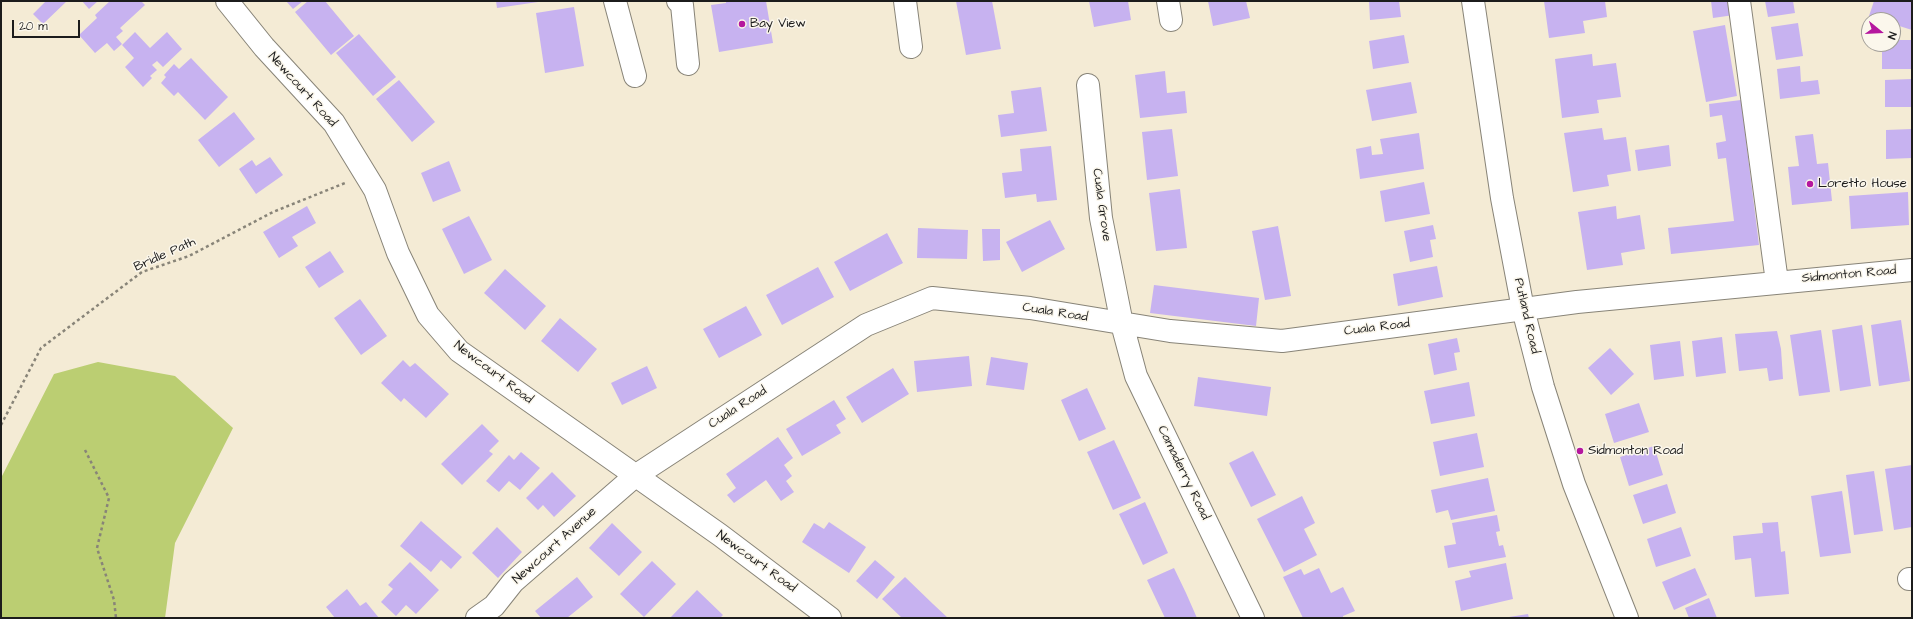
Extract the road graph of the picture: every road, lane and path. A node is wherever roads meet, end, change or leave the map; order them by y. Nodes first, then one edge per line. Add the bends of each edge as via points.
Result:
1 (226, 1) edge
2 (615, 1) edge
3 (678, 1) edge
4 (905, 1) edge
5 (1473, 1) edge
6 (1739, 1) edge
7 (911, 47) dead end
8 (688, 64) dead end
9 (635, 76) dead end
10 (1088, 85) dead end
11 (365, 173) junction
12 (1912, 270) edge
13 (1777, 282) junction
14 (1523, 309) junction
15 (1122, 324) junction
16 (1, 425) edge
17 (85, 450) dead end
18 (635, 476) junction
19 (491, 614) edge
20 (116, 618) edge
21 (830, 618) edge
22 (1253, 618) edge
23 (1627, 618) edge

1 - 11 street, Newcourt Road via 264,47 334,123
2 - 9 street
3 - 8 street via 682,5
4 - 7 street
5 - 14 street, Putland Road via 1502,198
6 - 13 street
10 - 15 street, Cuala Grove via 1101,218
11 - 16 path, Bridle Path via 274,212 189,256 142,272 41,348
11 - 18 street, Newcourt Road via 375,190 398,253 428,315 459,350
12 - 13 street, Sidmonton Road
13 - 14 street, Sidmonton Road
14 - 15 street, Cuala Road via 1282,341
14 - 23 street, Putland Road via 1542,387 1574,484
15 - 18 street, Cuala Road via 1030,308 932,298 866,325
15 - 22 street, Camaderry Road via 1136,376
17 - 20 path via 109,498 97,548 114,600
18 - 19 street, Newcourt Avenue via 513,582
18 - 21 street, Newcourt Road via 720,535

